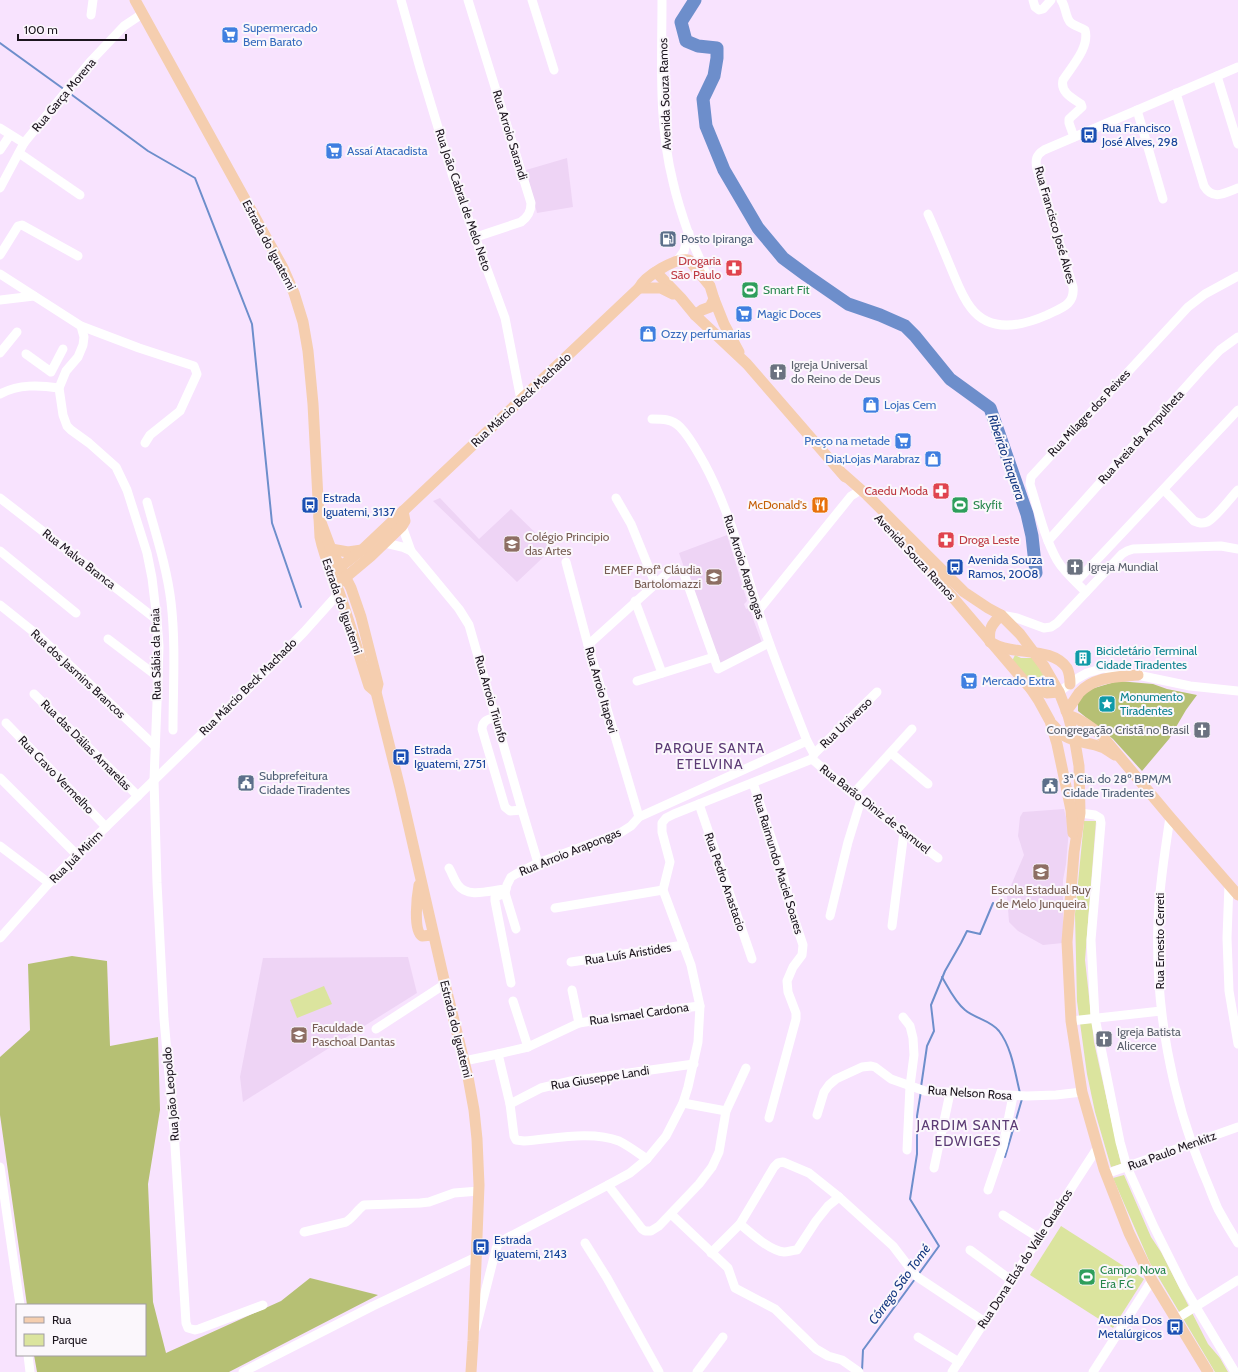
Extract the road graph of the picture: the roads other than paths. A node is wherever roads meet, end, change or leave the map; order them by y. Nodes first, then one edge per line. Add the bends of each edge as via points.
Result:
1 (93, 0) edge
2 (135, 0) edge
3 (401, 0) edge
4 (468, 0) edge
5 (532, 0) edge
6 (662, 0) edge
7 (1034, 0) edge
8 (1051, 0) edge
9 (1061, 0) edge
10 (91, 14) dead end
11 (142, 14) junction
12 (1238, 67) edge
13 (554, 70) dead end
14 (1217, 76) junction
15 (1176, 93) junction
16 (1137, 110) junction
17 (0, 128) edge
18 (10, 134) junction
19 (1074, 137) junction
20 (24, 143) junction
21 (1238, 144) edge
22 (0, 150) edge
23 (19, 153) junction
24 (0, 188) edge
25 (1238, 188) edge
26 (80, 196) dead end
27 (1163, 199) dead end
28 (928, 214) dead end
29 (689, 233) junction
30 (476, 237) junction
31 (0, 255) edge
32 (78, 256) dead end
33 (677, 260) junction
34 (656, 272) junction
35 (0, 274) edge
36 (1238, 276) edge
37 (710, 286) junction
38 (639, 288) junction
39 (34, 296) junction
40 (681, 298) junction
41 (714, 299) junction
42 (0, 300) edge
43 (695, 315) junction
44 (81, 326) junction
45 (17, 332) dead end
46 (1238, 337) edge
47 (63, 349) dead end
48 (0, 353) edge
49 (26, 354) dead end
50 (747, 364) junction
51 (51, 372) junction
52 (44, 386) junction
53 (59, 388) junction
54 (0, 394) edge
55 (521, 400) junction
56 (1238, 410) edge
57 (652, 419) dead end
58 (145, 443) dead end
59 (841, 472) junction
60 (1164, 490) junction
61 (1238, 490) edge
62 (856, 493) junction
63 (0, 498) edge
64 (616, 498) dead end
65 (147, 502) dead end
66 (403, 511) junction
67 (319, 517) junction
68 (402, 526) junction
69 (1048, 541) junction
70 (385, 543) junction
71 (331, 548) junction
72 (1238, 549) edge
73 (362, 550) junction
74 (0, 551) edge
75 (412, 551) junction
76 (566, 562) dead end
77 (340, 567) junction
78 (331, 574) junction
79 (346, 577) junction
80 (1076, 582) junction
81 (655, 583) junction
82 (338, 589) junction
83 (1086, 592) junction
84 (635, 601) junction
85 (171, 602) junction
86 (155, 604) junction
87 (0, 605) edge
88 (357, 606) junction
89 (758, 611) junction
90 (76, 613) dead end
91 (1001, 615) junction
92 (157, 620) junction
93 (108, 639) dead end
94 (990, 642) junction
95 (769, 643) junction
96 (588, 645) junction
97 (1034, 652) junction
98 (714, 657) junction
99 (662, 673) junction
100 (1138, 675) junction
101 (158, 677) junction
102 (637, 680) dead end
103 (1070, 684) junction
104 (374, 688) junction
105 (1031, 689) junction
106 (1238, 691) edge
107 (877, 692) dead end
108 (1059, 692) junction
109 (34, 694) dead end
110 (1067, 713) junction
111 (496, 717) junction
112 (1050, 721) junction
113 (6, 723) dead end
114 (912, 728) dead end
115 (173, 730) dead end
116 (807, 741) junction
117 (1075, 742) junction
118 (155, 746) junction
119 (891, 753) junction
120 (813, 756) junction
121 (1124, 761) junction
122 (0, 778) edge
123 (154, 780) junction
124 (753, 783) junction
125 (928, 784) dead end
126 (853, 794) junction
127 (138, 796) junction
128 (861, 800) junction
129 (699, 804) junction
130 (522, 810) junction
131 (1080, 813) junction
132 (638, 816) junction
133 (1170, 817) junction
134 (106, 827) junction
135 (904, 832) junction
136 (0, 846) edge
137 (1074, 852) junction
138 (77, 855) junction
139 (938, 858) dead end
140 (538, 863) junction
141 (449, 868) dead end
142 (49, 884) junction
143 (1229, 884) junction
144 (663, 890) junction
145 (506, 891) junction
146 (1238, 895) edge
147 (555, 908) dead end
148 (830, 916) dead end
149 (892, 926) dead end
150 (516, 929) dead end
151 (0, 938) edge
152 (684, 945) junction
153 (752, 959) dead end
154 (571, 962) dead end
155 (512, 983) dead end
156 (445, 984) junction
157 (572, 990) dead end
158 (513, 1001) dead end
159 (700, 1006) junction
160 (1161, 1011) junction
161 (903, 1017) dead end
162 (1095, 1018) junction
163 (1071, 1021) junction
164 (579, 1023) junction
165 (376, 1029) dead end
166 (1238, 1044) edge
167 (528, 1047) junction
168 (498, 1054) junction
169 (464, 1061) junction
170 (694, 1064) junction
171 (746, 1068) dead end
172 (917, 1089) junction
173 (1082, 1092) junction
174 (950, 1093) junction
175 (1013, 1096) junction
176 (683, 1103) junction
177 (510, 1104) junction
178 (726, 1111) junction
179 (817, 1115) dead end
180 (769, 1118) dead end
181 (1238, 1127) edge
182 (1191, 1144) junction
183 (1098, 1147) junction
184 (908, 1150) dead end
185 (647, 1159) junction
186 (0, 1166) edge
187 (1127, 1167) junction
188 (934, 1168) dead end
189 (1106, 1174) junction
190 (608, 1185) junction
191 (988, 1190) dead end
192 (479, 1191) junction
193 (839, 1198) junction
194 (671, 1214) junction
195 (1003, 1215) dead end
196 (740, 1224) junction
197 (304, 1232) dead end
198 (1039, 1238) junction
199 (585, 1242) dead end
200 (1238, 1243) edge
201 (970, 1250) dead end
202 (711, 1253) junction
203 (476, 1257) junction
204 (1011, 1280) junction
205 (1152, 1280) junction
206 (1238, 1280) edge
207 (20, 1304) edge
208 (263, 1304) dead end
209 (1196, 1306) junction
210 (1176, 1319) junction
211 (985, 1322) junction
212 (723, 1337) dead end
213 (918, 1337) dead end
214 (473, 1341) junction
215 (28, 1356) edge
216 (958, 1362) junction
217 (30, 1372) edge
218 (243, 1372) edge
219 (471, 1372) edge
220 (659, 1372) edge
221 (697, 1372) edge
222 (859, 1372) edge
223 (952, 1372) edge
224 (1093, 1372) edge
225 (1208, 1372) edge
226 (1235, 1372) edge

1 - 10 street
2 - 11 main road, Estrada do Iguatemi
3 - 30 street, Rua João Cabral de Melo Neto via 453,177
4 - 30 street, Rua Arroio Sarandi via 531,203 530,213 526,219
5 - 13 street
6 - 29 street, Avenida Souza Ramos via 665,140 673,183
7 - 8 street via 1035,7 1039,10
9 - 19 street via 1071,23 1085,30 1086,36 1080,56 1062,84 1065,92 1082,107 1069,119
11 - 20 street, Rua Garça Morena via 124,26 90,62
11 - 67 main road, Estrada do Iguatemi via 283,268 294,293 308,351
12 - 14 street, Rua Francisco José Alves
14 - 15 street, Rua Francisco José Alves
14 - 21 street
15 - 16 street, Rua Francisco José Alves
15 - 25 street via 1204,186 1211,194 1218,195
16 - 19 street, Rua Francisco José Alves
16 - 27 street
17 - 18 street
18 - 20 street
18 - 22 street
19 - 28 street, Rua Francisco José Alves via 1044,150 1038,155 1036,162 1073,287 1070,302 1060,309 1029,322 1008,325 989,322 978,315 962,294
20 - 23 street, Rua Garça Morena
23 - 24 street, Rua Garça Morena
23 - 26 street
29 - 33 street
29 - 37 street, Avenida Souza Ramos
30 - 55 street, Rua João Cabral de Melo Neto via 505,318
31 - 32 street via 18,226 22,225
33 - 34 main road
33 - 37 main road, Avenida Souza Ramos via 689,260
34 - 38 main road, Rua Márcio Beck Machado
34 - 40 main road, Avenida Souza Ramos
35 - 39 street
36 - 69 street, Rua Milagre dos Peixes via 1205,294 1188,307 1031,477 1030,484
37 - 41 main road, Avenida Souza Ramos
38 - 40 main road via 660,288
38 - 55 main road, Rua Márcio Beck Machado
39 - 42 street
39 - 44 street
40 - 43 main road, Avenida Souza Ramos
41 - 43 main road via 710,307
41 - 50 main road, Avenida Souza Ramos via 730,336
43 - 50 main road, Avenida Souza Ramos
44 - 53 street via 83,345
44 - 58 street via 194,366 197,374 180,411 150,435
45 - 48 street
46 - 69 street, Rua Areia da Ampulheta via 1220,350 1201,370
47 - 51 street
49 - 51 street
50 - 59 main road, Avenida Souza Ramos
51 - 52 street
52 - 53 street
52 - 54 street via 18,387
53 - 86 street, Rua Sábia da Praia via 63,415 68,426 116,467 127,490 146,553
55 - 66 main road, Rua Márcio Beck Machado
56 - 60 street
57 - 89 street, Rua Arroio Arapongas via 666,419 677,424 702,460 722,502
59 - 62 main road, Avenida Souza Ramos
59 - 91 main road, Avenida Souza Ramos via 964,592
60 - 61 street via 1194,521 1200,523 1212,518
60 - 80 street
62 - 89 street
62 - 94 main road, Avenida Souza Ramos via 944,587
63 - 92 street, Rua Malva Branca
64 - 81 street via 631,524
65 - 85 street
66 - 68 main road via 405,521
66 - 73 main road, Rua Márcio Beck Machado
67 - 71 main road, Estrada do Iguatemi
67 - 78 main road, Estrada do Iguatemi via 323,549
68 - 70 main road, Rua Márcio Beck Machado
68 - 75 street, Rua Arroio Triunfo
69 - 80 street, Rua Milagre dos Peixes via 1061,566
70 - 75 street
70 - 79 main road, Rua Márcio Beck Machado
71 - 73 main road via 348,552
71 - 77 main road, Estrada do Iguatemi
72 - 83 street via 1221,546 1133,549 1122,554
73 - 77 main road, Rua Márcio Beck Machado
74 - 90 street
75 - 111 street, Rua Arroio Triunfo via 470,625
76 - 96 street, Rua Arroio Itapevi
77 - 78 main road, Rua Márcio Beck Machado
77 - 79 main road, Estrada do Iguatemi
78 - 82 main road, Estrada do Iguatemi
79 - 82 main road, Rua Márcio Beck Machado
79 - 88 main road, Estrada do Iguatemi
80 - 83 street, Rua Milagre dos Peixes
81 - 84 street
81 - 98 street via 671,570 683,571
82 - 88 main road via 348,591
82 - 104 main road, Estrada do Iguatemi
82 - 123 street, Rua Márcio Beck Machado via 332,602 288,649
83 - 91 street via 1051,627 1044,628
84 - 96 street
84 - 99 street
85 - 86 street
85 - 115 street
86 - 92 street, Rua Sábia da Praia
87 - 118 street, Rua dos Jasmins Brancos via 40,637
88 - 104 main road, Estrada do Iguatemi via 367,638
89 - 95 street, Rua Arroio Arapongas
91 - 94 main road via 992,624
91 - 97 main road
92 - 101 street, Rua Sábia da Praia
93 - 101 street
94 - 97 main road via 1006,649
94 - 105 main road
95 - 98 street via 718,669
95 - 116 street, Rua Arroio Arapongas
96 - 132 street, Rua Arroio Itapevi
97 - 103 main road via 1062,662 1068,670
97 - 108 main road
98 - 99 street
99 - 102 street
100 - 103 street via 1104,668 1087,673
100 - 106 street via 1190,686
100 - 110 main road via 1110,677 1091,684 1080,693
101 - 118 street, Rua Sábia da Praia
103 - 108 street
104 - 156 main road, Estrada do Iguatemi
105 - 108 main road via 1047,693
105 - 112 main road
107 - 120 street, Rua Universo
108 - 110 main road
109 - 127 street, Rua das Dálias Amarelas
110 - 117 main road
110 - 121 main road via 1094,728
111 - 130 street, Rua Arroio Triunfo
111 - 130 street via 485,721 482,728 505,807 510,811
112 - 117 main road via 1060,733
112 - 137 main road via 1071,810
113 - 134 street, Rua Cravo Vermelho
114 - 119 street
116 - 120 street, Rua Arroio Arapongas
116 - 132 street, Rua Arroio Arapongas
117 - 121 main road via 1105,749
117 - 131 main road via 1079,766
118 - 123 street, Rua Sábia da Praia
119 - 125 street
119 - 126 street
120 - 124 street
120 - 126 street, Rua Barão Diniz de Samuel
121 - 133 main road
122 - 138 street
123 - 127 street, Rua Juá Mirim
123 - 208 street, Rua João Leopoldo via 164,1019 186,1323 188,1328 195,1330
124 - 129 street
124 - 180 street, Rua Raimundo Maciel Soares via 782,870 803,945 802,954 787,981 796,1019
126 - 128 street, Rua Barão Diniz de Samuel
127 - 134 street, Rua Juá Mirim
128 - 135 street, Rua Barão Diniz de Samuel
128 - 148 street
129 - 144 street via 666,818 662,823 670,862
129 - 153 street, Rua Pedro Anastacio
130 - 140 street, Rua Arroio Triunfo
131 - 137 main road
131 - 162 street via 1095,815 1100,818 1101,823 1091,940
132 - 140 street, Rua Arroio Arapongas via 631,826 620,833
133 - 143 main road
133 - 160 street, Rua Ernesto Cerreti via 1160,883 1158,922
134 - 138 street, Rua Juá Mirim
135 - 139 street, Rua Barão Diniz de Samuel
135 - 149 street
136 - 142 street
137 - 163 main road via 1067,942
138 - 142 street, Rua Juá Mirim
140 - 145 street, Rua Arroio Arapongas via 508,881
141 - 145 street via 457,884 467,891
142 - 151 street, Rua Juá Mirim
143 - 146 main road
143 - 166 street via 1227,938 1230,991
144 - 147 street
144 - 152 street
145 - 150 street
145 - 155 street, Rua Arroio Arapongas via 495,897 495,902
152 - 154 street, Rua Luís Aristides
152 - 159 street
156 - 165 street
156 - 169 main road, Estrada do Iguatemi
157 - 164 street
158 - 167 street
159 - 164 street, Rua Ismael Cardona
159 - 170 street
160 - 162 street
160 - 182 street, Rua Ernesto Cerreti via 1174,1082
161 - 172 street via 910,1026 914,1038
162 - 163 street
162 - 187 street
163 - 173 main road
164 - 167 street, Rua Ismael Cardona
167 - 168 street, Rua Ismael Cardona
168 - 169 street, Rua Ismael Cardona
168 - 177 street
169 - 192 main road, Estrada do Iguatemi via 477,1139
170 - 176 street
170 - 177 street, Rua Giuseppe Landi via 564,1082 541,1088
171 - 178 street
172 - 174 street, Rua Nelson Rosa
172 - 179 street, Rua Nelson Rosa via 891,1078 875,1067 862,1067 829,1085 824,1092
172 - 184 street
173 - 175 street, Rua Nelson Rosa
173 - 183 main road
174 - 175 street, Rua Nelson Rosa
174 - 188 street
175 - 191 street via 1004,1146
176 - 178 street
176 - 185 street via 666,1136
177 - 185 street via 514,1136 518,1141 584,1135 605,1137 619,1141
178 - 194 street via 719,1152 714,1163 699,1184
181 - 182 street, Rua Paulo Menkitz
182 - 187 street, Rua Paulo Menkitz
182 - 200 street, Rua Ernesto Cerreti via 1218,1209
183 - 189 main road
183 - 198 street, Rua Dona Eloá do Valle Quadros
185 - 190 street via 630,1173
186 - 207 street
187 - 189 street, Rua Paulo Menkitz
187 - 209 street via 1154,1227
189 - 205 main road via 1129,1233
190 - 194 street via 645,1231 651,1231
190 - 214 street via 498,1244
192 - 197 street via 454,1193 420,1204 364,1205 346,1222
192 - 203 main road, Estrada do Iguatemi
193 - 196 street via 828,1206 797,1250 783,1252 774,1249
193 - 196 street via 809,1173 783,1162 778,1163
193 - 211 street via 893,1246 916,1276
194 - 202 street
195 - 198 street
196 - 202 street
198 - 204 street, Rua Dona Eloá do Valle Quadros
199 - 220 street
201 - 204 street
202 - 222 street via 728,1268 735,1288 775,1309 816,1349 842,1360
203 - 214 main road, Estrada do Iguatemi
203 - 218 street
204 - 211 street, Rua Dona Eloá do Valle Quadros
205 - 210 main road
205 - 224 street
206 - 209 street
209 - 210 street
209 - 226 street
210 - 225 main road
211 - 216 street, Rua Dona Eloá do Valle Quadros
212 - 221 street
213 - 216 street
214 - 219 main road, Estrada do Iguatemi
215 - 217 street
216 - 223 street, Rua Dona Eloá do Valle Quadros

